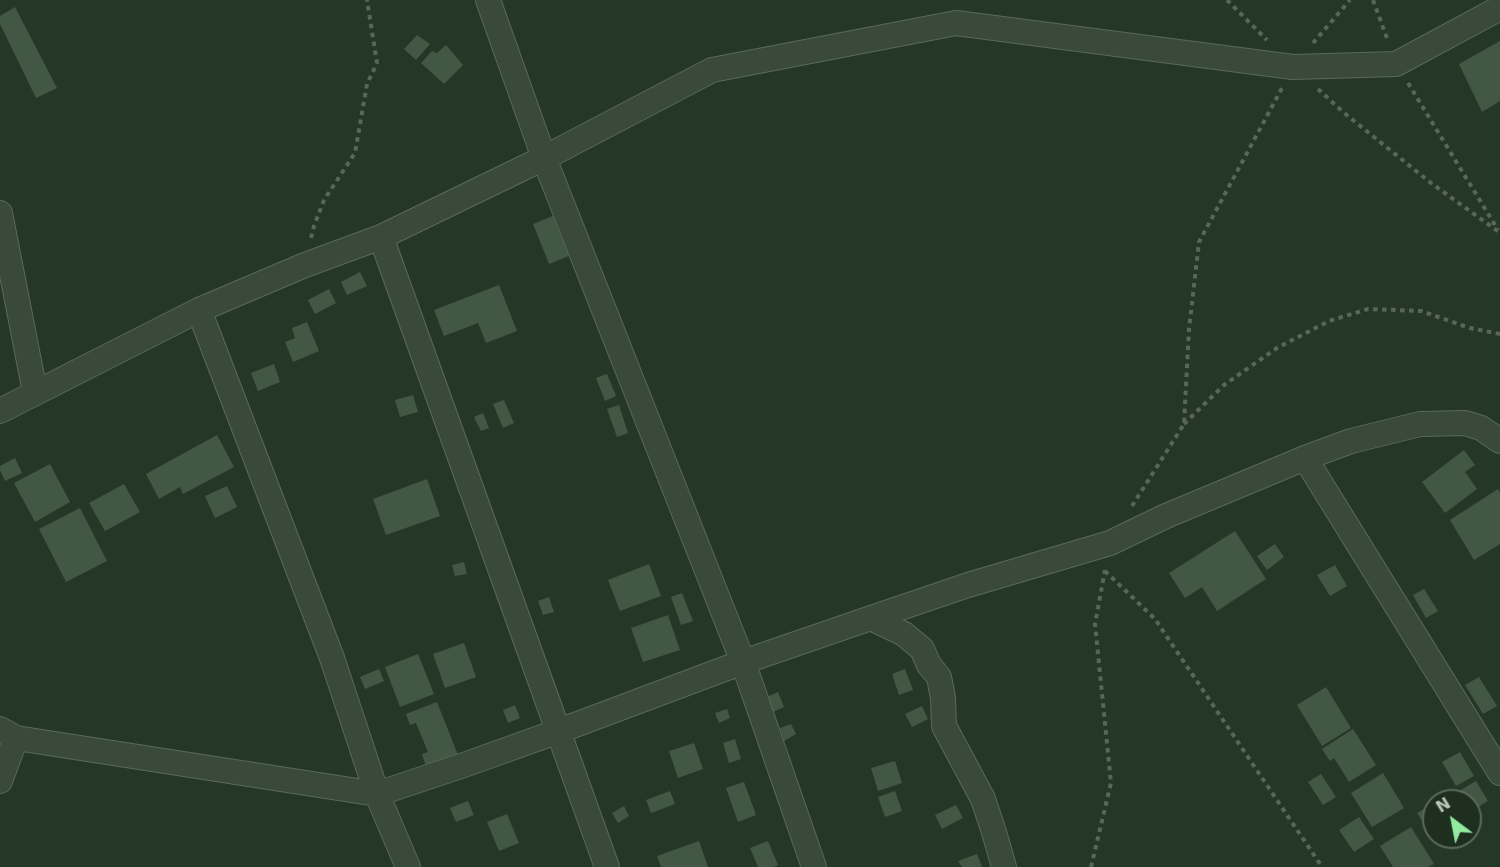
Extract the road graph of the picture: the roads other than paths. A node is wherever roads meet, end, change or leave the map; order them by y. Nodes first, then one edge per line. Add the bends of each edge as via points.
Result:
1 (488, 0) edge
2 (1500, 8) edge
3 (544, 158) junction
4 (0, 213) edge
5 (381, 237) junction
6 (199, 310) junction
7 (35, 392) junction
8 (0, 411) edge
9 (1500, 441) edge
10 (1305, 458) junction
11 (871, 618) junction
12 (743, 662) junction
13 (559, 731) junction
14 (8, 734) edge
15 (1500, 773) edge
16 (0, 781) edge
17 (377, 794) junction
18 (408, 867) edge
19 (607, 867) edge
20 (814, 867) edge
21 (1004, 867) edge

1 - 3 street
2 - 3 street via 1396,64 1293,67 956,23 712,70
3 - 5 street
3 - 12 street
4 - 7 street
5 - 6 street
5 - 13 street
6 - 7 street
6 - 17 street via 332,658
7 - 8 street
9 - 10 street via 1465,423 1420,424 1351,441
10 - 11 street via 1110,543
10 - 15 street
11 - 12 street
11 - 21 street via 904,634 922,649 939,677 944,726 983,799
12 - 13 street
12 - 20 street
13 - 17 street
13 - 19 street
14 - 16 street
14 - 17 street
17 - 18 street

